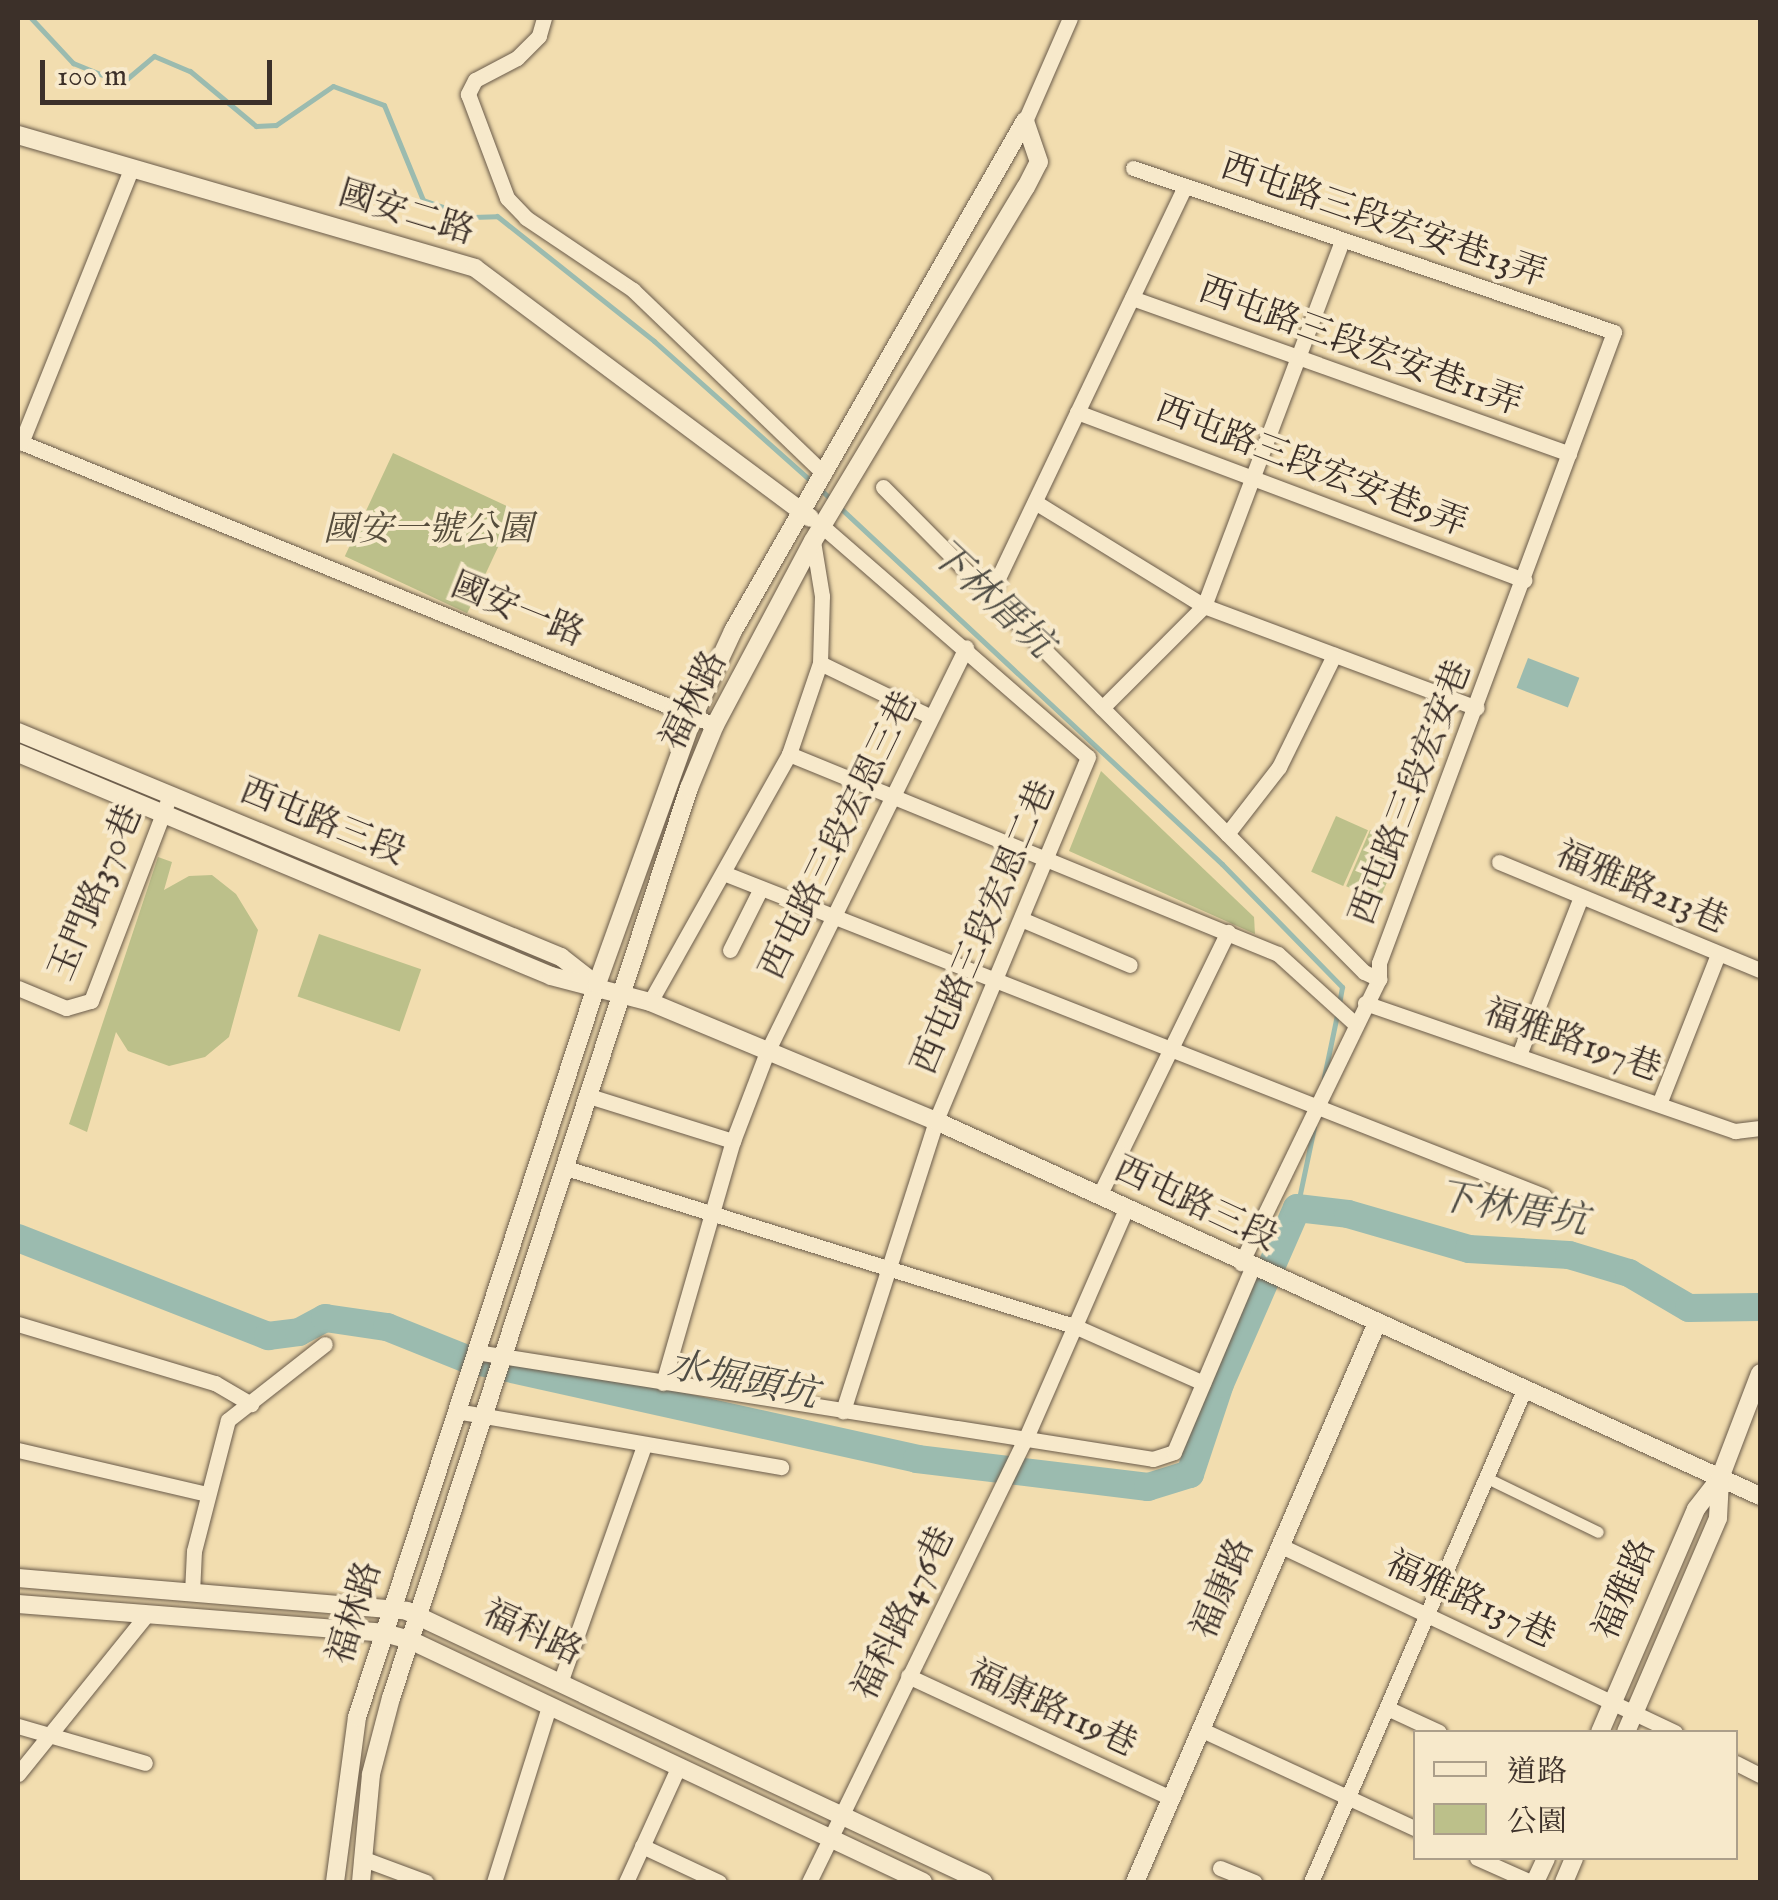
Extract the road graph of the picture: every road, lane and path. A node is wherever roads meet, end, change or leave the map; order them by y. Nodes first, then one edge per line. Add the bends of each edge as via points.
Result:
1 (544, 18) edge
2 (1070, 18) edge
3 (1025, 121) junction
4 (18, 134) edge
5 (1133, 168) dead end
6 (131, 169) junction
7 (1185, 186) junction
8 (1342, 240) junction
9 (1132, 298) junction
10 (1614, 332) joint
11 (1298, 358) junction
12 (1077, 412) junction
13 (19, 442) edge
14 (1569, 454) junction
15 (1253, 478) junction
16 (819, 483) junction
17 (883, 487) dead end
18 (1035, 502) junction
19 (802, 512) junction
20 (818, 534) junction
21 (1524, 580) junction
22 (990, 595) junction
23 (1204, 606) junction
24 (966, 646) junction
25 (1334, 655) junction
26 (820, 663) junction
27 (1102, 708) junction
28 (1477, 708) junction
29 (694, 716) junction
30 (931, 717) junction
31 (715, 725) junction
32 (18, 732) edge
33 (18, 753) edge
34 (789, 754) junction
35 (893, 794) junction
36 (170, 795) junction
37 (162, 814) junction
38 (1228, 834) junction
39 (1047, 856) junction
40 (1499, 862) dead end
41 (726, 874) junction
42 (762, 888) junction
43 (1581, 897) junction
44 (834, 917) junction
45 (1021, 919) junction
46 (1228, 932) junction
47 (730, 950) dead end
48 (1718, 954) junction
49 (1130, 965) dead end
50 (1760, 970) edge
51 (1379, 979) junction
52 (597, 984) junction
53 (994, 984) junction
54 (18, 988) edge
55 (622, 994) junction
56 (650, 1002) junction
57 (1365, 1003) junction
58 (1354, 1023) junction
59 (767, 1052) junction
60 (1168, 1053) junction
61 (1519, 1055) junction
62 (589, 1096) junction
63 (1659, 1104) junction
64 (1316, 1111) junction
65 (936, 1121) junction
66 (1760, 1128) edge
67 (733, 1141) junction
68 (566, 1168) junction
69 (1098, 1196) junction
70 (1544, 1196) dead end
71 (1126, 1209) junction
72 (715, 1216) junction
73 (1251, 1267) junction
74 (888, 1273) junction
75 (1376, 1323) junction
76 (18, 1324) edge
77 (1074, 1326) junction
78 (324, 1344) dead end
79 (476, 1352) junction
80 (503, 1357) junction
81 (1760, 1372) edge
82 (1203, 1382) junction
83 (663, 1383) junction
84 (1524, 1390) junction
85 (250, 1404) junction
86 (456, 1411) junction
87 (844, 1412) junction
88 (486, 1416) junction
89 (1024, 1443) junction
90 (644, 1446) junction
91 (18, 1450) edge
92 (781, 1467) dead end
93 (1487, 1478) junction
94 (1720, 1478) junction
95 (208, 1494) junction
96 (1760, 1496) edge
97 (1598, 1532) dead end
98 (1278, 1545) junction
99 (18, 1578) edge
100 (192, 1593) junction
101 (18, 1604) edge
102 (391, 1610) junction
103 (1428, 1613) junction
104 (146, 1614) junction
105 (418, 1616) junction
106 (384, 1632) junction
107 (410, 1640) junction
108 (908, 1676) junction
109 (560, 1682) junction
110 (1613, 1702) junction
111 (549, 1706) junction
112 (1387, 1708) junction
113 (1634, 1712) junction
114 (18, 1726) edge
115 (1200, 1729) junction
116 (1435, 1730) edge
117 (1601, 1730) edge
118 (1627, 1730) edge
119 (1671, 1730) edge
120 (50, 1732) junction
121 (146, 1763) dead end
122 (678, 1768) junction
123 (18, 1774) edge
124 (1171, 1798) junction
125 (1348, 1798) junction
126 (840, 1814) junction
127 (1413, 1829) edge
128 (828, 1837) junction
129 (642, 1846) junction
130 (364, 1859) junction
131 (1481, 1860) edge
132 (1545, 1860) edge
133 (1220, 1868) dead end
134 (335, 1882) edge
135 (361, 1882) edge
136 (426, 1882) edge
137 (494, 1882) edge
138 (626, 1882) edge
139 (719, 1882) edge
140 (809, 1882) edge
141 (923, 1882) edge
142 (984, 1882) edge
143 (1135, 1882) edge
144 (1254, 1882) edge
145 (1311, 1882) edge
146 (1533, 1882) edge

1 - 16 street via 539,36 517,58 475,80 468,94 507,198 633,290
2 - 3 street, 福林路
3 - 16 street, 福林路
3 - 20 street, 福林路 via 1039,162 1026,188
4 - 6 street, 國安二路
5 - 7 street, 西屯路三段宏安巷13弄
6 - 13 street
6 - 19 street, 國安二路 via 474,268
7 - 8 street, 西屯路三段宏安巷13弄
7 - 9 street
8 - 10 street, 西屯路三段宏安巷13弄
8 - 11 street
9 - 11 street, 西屯路三段宏安巷11弄
9 - 12 street
10 - 14 street, 西屯路三段宏安巷
11 - 14 street, 西屯路三段宏安巷11弄
11 - 15 street
12 - 15 street, 西屯路三段宏安巷9弄
12 - 18 street
13 - 29 street, 國安一路
14 - 21 street, 西屯路三段宏安巷
15 - 21 street, 西屯路三段宏安巷9弄
15 - 23 street
16 - 19 street, 福林路
17 - 22 street
18 - 22 street
18 - 23 street
19 - 20 street, 國安二路
19 - 29 street, 福林路
20 - 24 street
20 - 26 street
20 - 31 street, 福林路
21 - 28 street, 西屯路三段宏安巷
22 - 27 street
23 - 25 street
23 - 27 street
24 - 30 street, 西屯路三段宏恩三巷
24 - 39 street, 西屯路三段宏恩二巷 via 1088,757
25 - 28 street
25 - 38 street via 1279,767
26 - 30 street
26 - 34 street
27 - 38 street
28 - 51 street, 西屯路三段宏安巷 via 1378,964
29 - 31 street, 國安一路
29 - 52 street, 福林路
30 - 35 street, 西屯路三段宏恩三巷
31 - 55 street, 福林路
32 - 36 street, 西屯路三段
33 - 37 street, 西屯路三段
34 - 35 street
34 - 41 street
35 - 39 street
35 - 44 street, 西屯路三段宏恩三巷
36 - 37 street, 玉門路370巷
36 - 52 street, 西屯路三段 via 561,957
37 - 52 street, 西屯路三段 via 551,976
37 - 54 street, 玉門路370巷 via 91,1001 66,1008
38 - 51 street
39 - 45 street, 西屯路三段宏恩二巷
39 - 46 street
40 - 43 street, 福雅路213巷
41 - 42 street
41 - 56 street
42 - 44 street
42 - 47 street
43 - 48 street, 福雅路213巷
43 - 61 street
44 - 53 street
44 - 59 street, 西屯路三段宏恩三巷
45 - 49 street
45 - 53 street, 西屯路三段宏恩二巷
46 - 58 street via 1278,954
46 - 60 street
48 - 50 street, 福雅路213巷
48 - 63 street
51 - 57 street, 西屯路三段宏安巷
52 - 55 street, 西屯路三段
52 - 79 street, 福林路
53 - 60 street
53 - 65 street, 西屯路三段宏恩二巷
55 - 56 street, 西屯路三段
55 - 62 street, 福林路
56 - 59 street, 西屯路三段
57 - 58 street, 西屯路三段宏安巷
57 - 61 street, 福雅路197巷
58 - 64 street, 西屯路三段宏安巷
59 - 65 street, 西屯路三段
59 - 67 street, 西屯路三段宏恩三巷
60 - 64 street
60 - 69 street
61 - 63 street, 福雅路197巷
62 - 67 street
62 - 68 street, 福林路
63 - 66 street, 福雅路197巷 via 1735,1131
64 - 70 street
64 - 73 street, 西屯路三段宏安巷
65 - 69 street, 西屯路三段
65 - 74 street, 西屯路三段宏恩二巷
67 - 72 street, 西屯路三段宏恩三巷
68 - 72 street
68 - 80 street, 福林路
69 - 71 street, 西屯路三段
71 - 73 street, 西屯路三段
71 - 77 street, 福科路476巷
72 - 74 street
72 - 83 street, 西屯路三段宏恩三巷
73 - 75 street, 西屯路三段
73 - 82 street, 西屯路三段宏安巷
74 - 77 street
74 - 87 street, 西屯路三段宏恩二巷
75 - 84 street, 西屯路三段
75 - 98 street, 福康路
76 - 85 street via 215,1382
77 - 82 street
77 - 89 street, 福科路476巷
78 - 85 street
79 - 80 street, 西屯路三段宏安巷
79 - 86 street, 福林路
80 - 83 street, 西屯路三段宏安巷
80 - 88 street, 福林路
81 - 94 street, 福雅路
82 - 89 street, 西屯路三段宏安巷 via 1174,1452 1153,1459
83 - 87 street, 西屯路三段宏安巷
84 - 93 street
84 - 94 street, 西屯路三段
85 - 95 street via 228,1420
86 - 88 street
86 - 102 street, 福林路
87 - 89 street, 西屯路三段宏安巷
88 - 90 street
88 - 105 street, 福林路
89 - 108 street, 福科路476巷
90 - 92 street
90 - 109 street
91 - 95 street
93 - 97 street
93 - 103 street
94 - 96 street, 西屯路三段
94 - 110 street, 福雅路 via 1696,1510
94 - 113 street, 福雅路 via 1718,1518
95 - 100 street
98 - 103 street, 福雅路137巷
98 - 115 street, 福康路
99 - 100 street, 福科路
100 - 102 street, 福科路
101 - 104 street, 福科路
102 - 105 street, 福科路
102 - 106 street, 福林路
103 - 110 street, 福雅路137巷
103 - 112 street
104 - 106 street, 福科路
104 - 120 street
105 - 107 street, 福林路
105 - 109 street, 福科路
106 - 107 street, 福科路
106 - 134 street, 福林路 via 346,1763
107 - 111 street, 福科路
107 - 130 street, 福林路 via 371,1774
108 - 124 street, 福康路119巷
108 - 126 street, 福科路476巷
109 - 126 street, 福科路
110 - 113 street, 福雅路137巷
110 - 117 street, 福雅路
111 - 122 street, 福科路
111 - 137 street
112 - 116 street
112 - 125 street
113 - 118 street, 福雅路
113 - 119 street, 福雅路137巷
114 - 120 street
115 - 124 street, 福康路
115 - 125 street
120 - 121 street
120 - 123 street
122 - 128 street, 福科路
122 - 129 street
124 - 143 street, 福康路
125 - 127 street
125 - 145 street
126 - 128 street, 福科路476巷
126 - 142 street, 福科路
128 - 140 street, 福科路476巷
128 - 141 street, 福科路
129 - 138 street
129 - 139 street
130 - 135 street, 福林路
130 - 136 street
131 - 146 street
132 - 146 street
133 - 144 street

